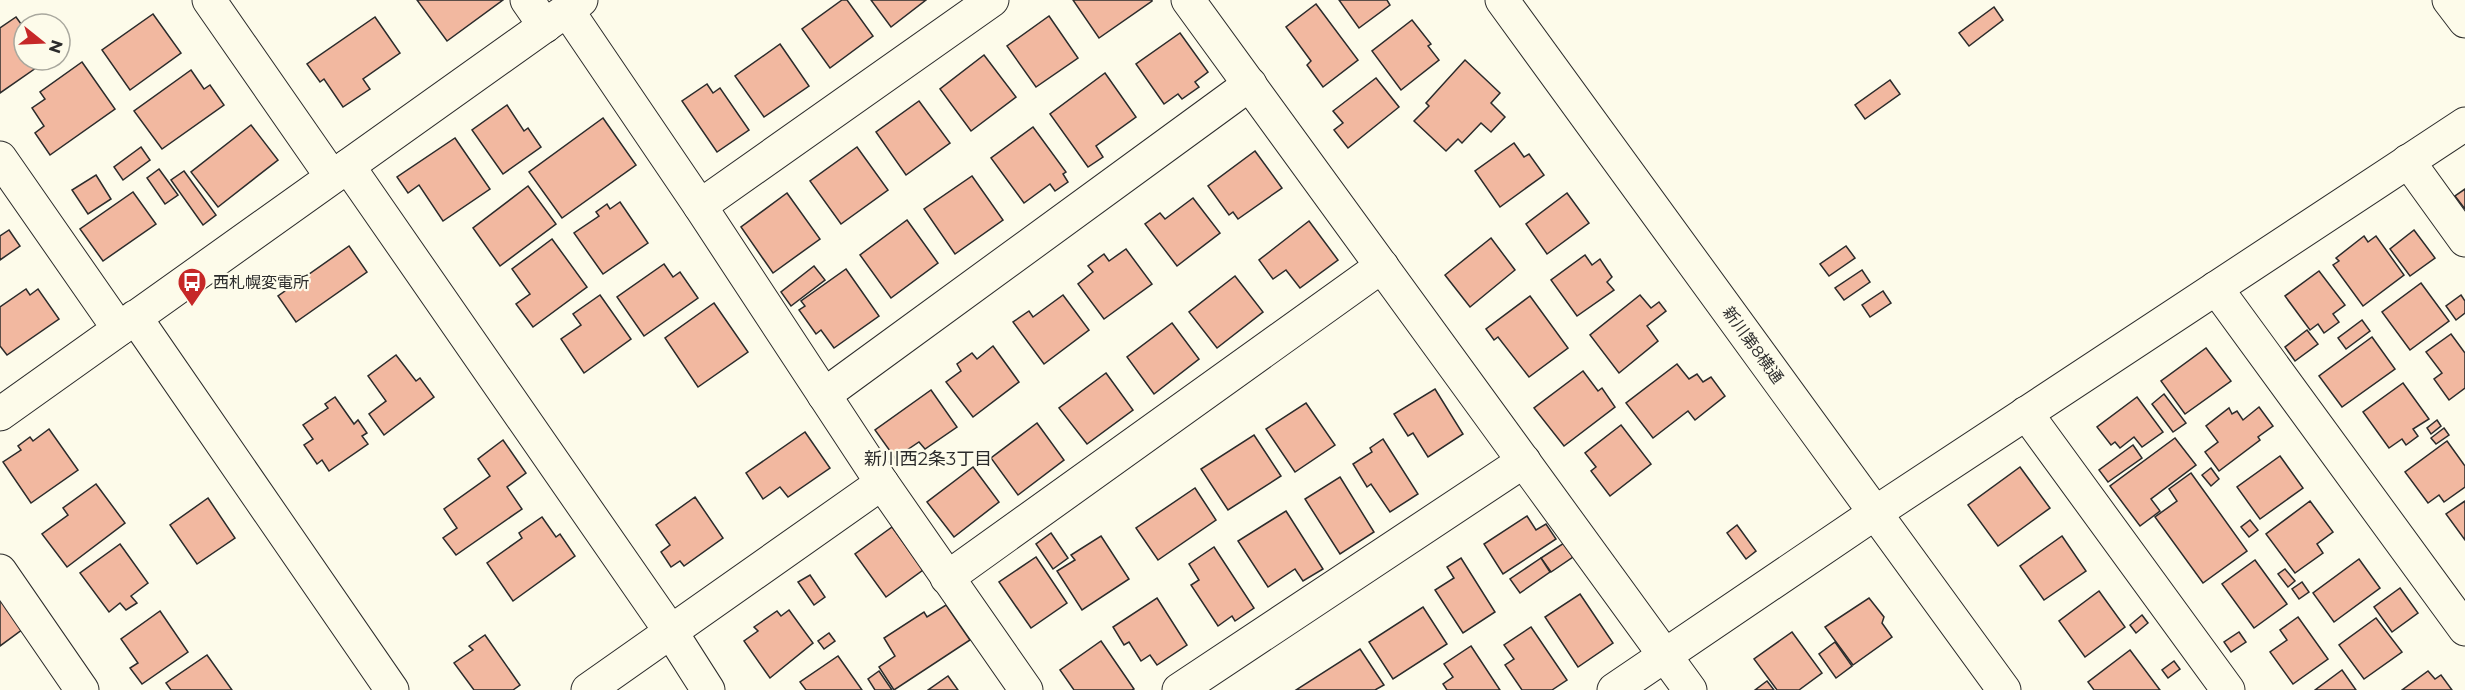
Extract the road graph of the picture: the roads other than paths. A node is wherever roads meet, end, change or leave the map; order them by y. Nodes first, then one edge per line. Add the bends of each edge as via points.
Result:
1 (209, 0) edge
2 (992, 0) edge
3 (1188, 0) edge
4 (1502, 0) edge
5 (2449, 0) edge
6 (555, 9) edge
7 (2465, 21) edge
8 (1250, 84) junction
9 (2465, 124) edge
10 (0, 158) edge
11 (2408, 161) junction
12 (340, 172) junction
13 (700, 206) junction
14 (2465, 240) edge
15 (1382, 266) junction
16 (2216, 288) junction
17 (127, 323) junction
18 (824, 395) junction
19 (2026, 413) junction
20 (0, 414) edge
21 (1524, 461) junction
22 (882, 483) junction
23 (1875, 513) junction
24 (0, 571) edge
25 (947, 578) junction
26 (2465, 629) edge
27 (671, 632) junction
28 (1665, 657) junction
29 (82, 690) edge
30 (392, 690) edge
31 (588, 690) edge
32 (708, 690) edge
33 (1026, 690) edge
34 (1179, 690) edge
35 (1614, 690) edge
36 (1690, 690) edge
37 (2004, 690) edge
38 (2228, 690) edge

1 - 12 street
2 - 13 street
3 - 8 street
4 - 23 street, 新川第8横通
5 - 7 street
6 - 12 street
6 - 13 street
8 - 15 street
8 - 18 street
9 - 11 street
10 - 17 street
11 - 14 street
11 - 16 street
12 - 17 street
12 - 27 street
13 - 18 street
15 - 21 street
15 - 25 street
16 - 19 street
16 - 26 street
17 - 20 street
17 - 30 street
18 - 22 street
19 - 23 street
19 - 38 street
21 - 28 street
21 - 34 street
22 - 25 street
22 - 27 street
23 - 28 street
23 - 37 street, 新川第8横通
24 - 29 street
25 - 33 street
27 - 31 street
27 - 32 street
28 - 35 street
28 - 36 street

